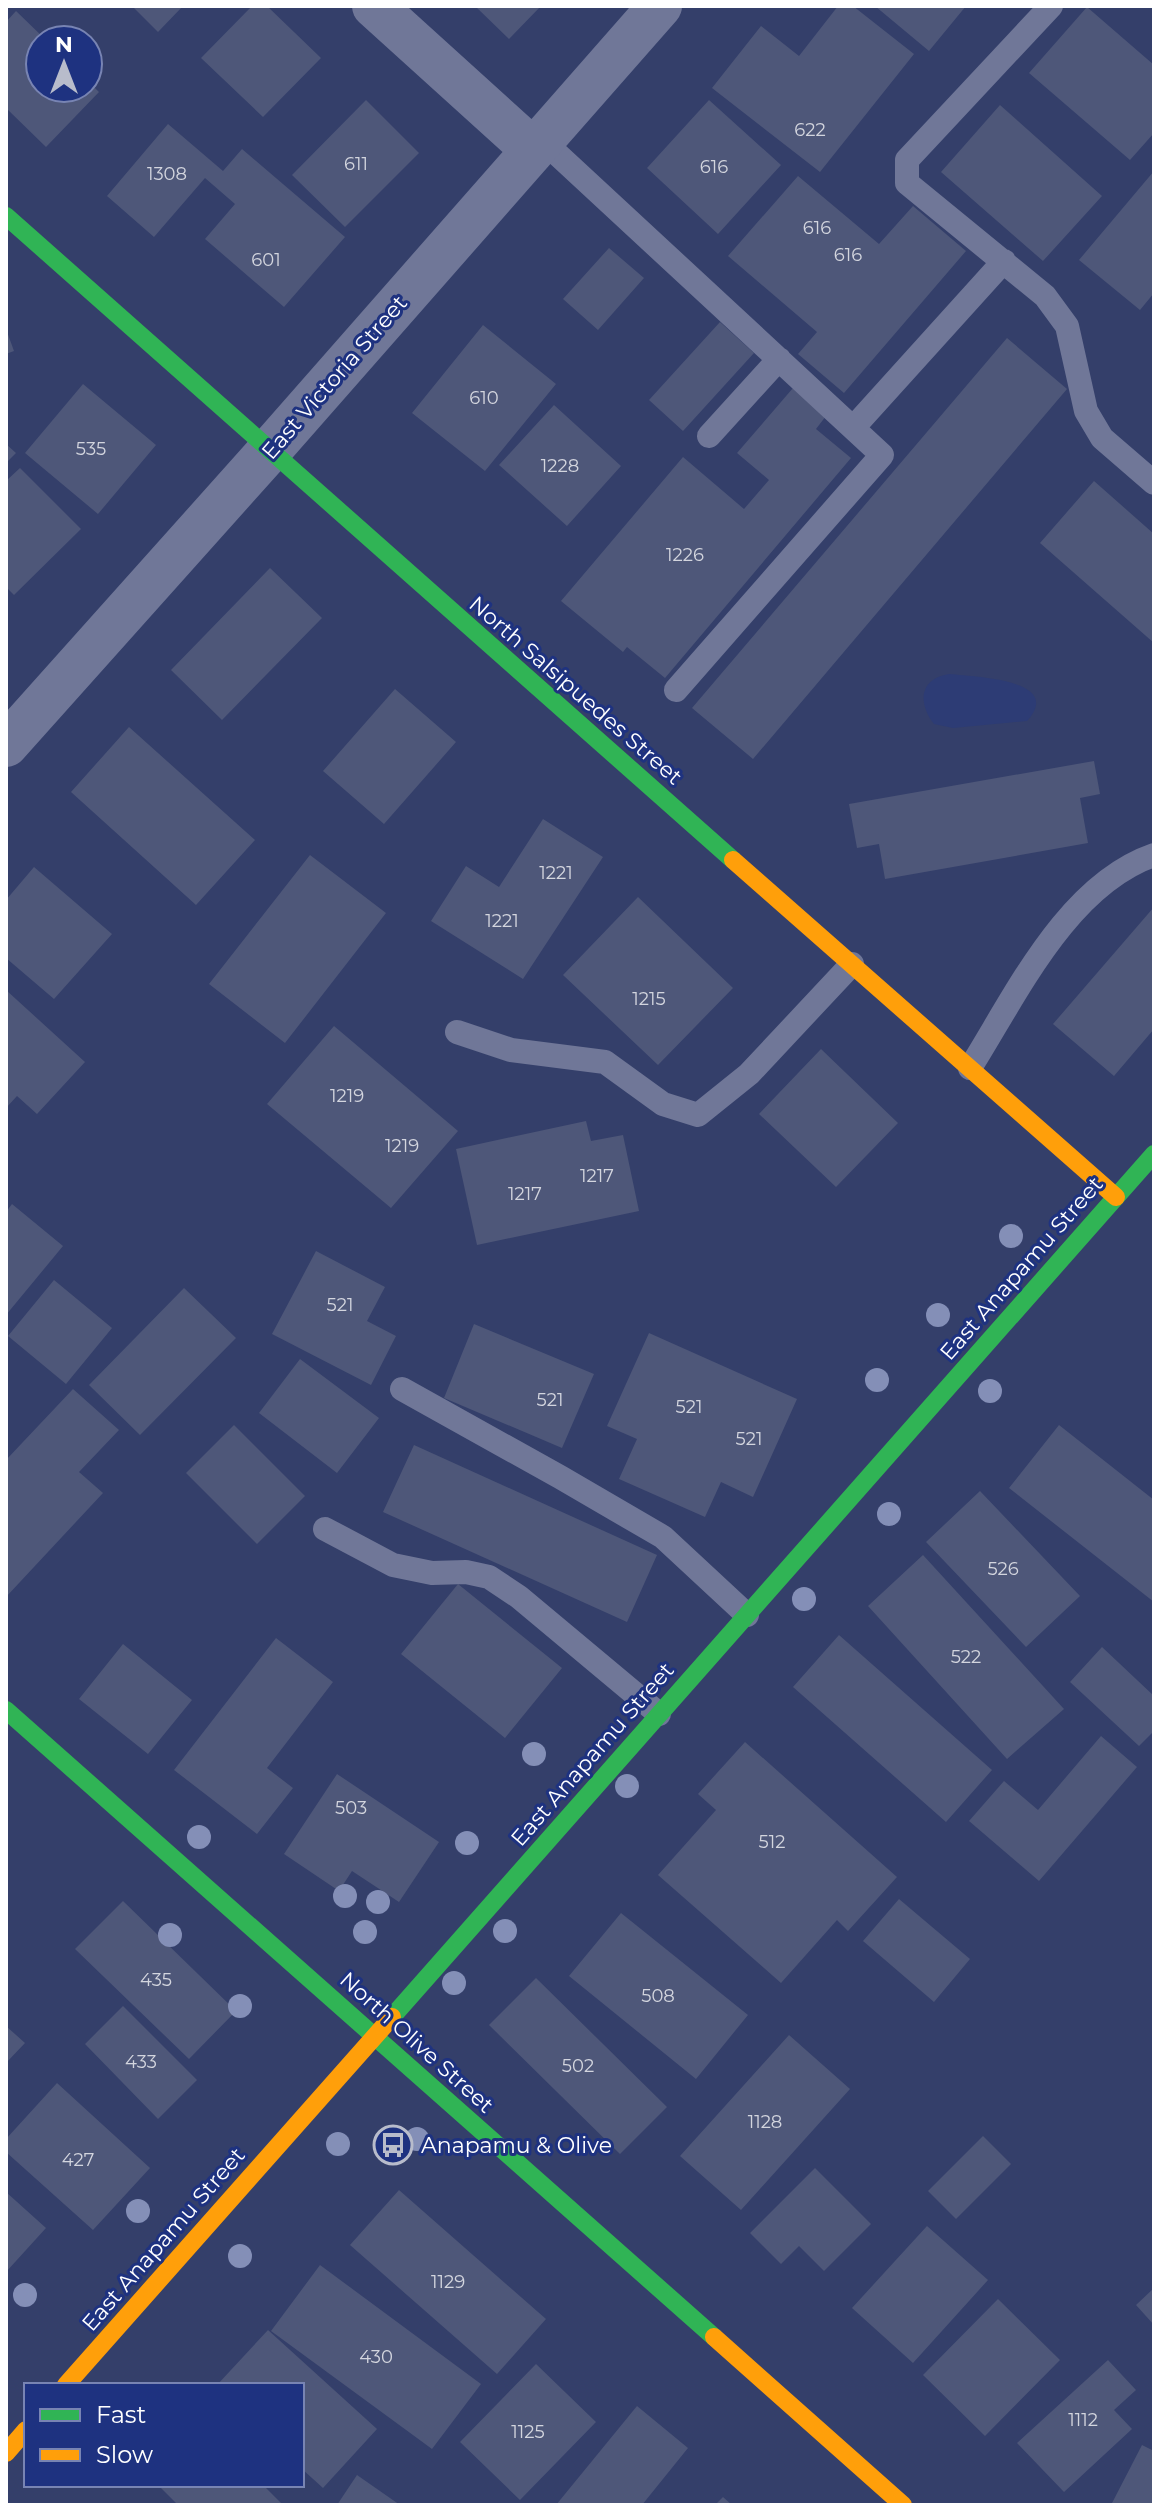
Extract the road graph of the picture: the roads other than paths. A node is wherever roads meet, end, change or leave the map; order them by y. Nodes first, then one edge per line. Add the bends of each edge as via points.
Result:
1 (374, 6) edge
2 (660, 6) edge
3 (1051, 6) edge
4 (538, 145) junction
5 (6, 216) edge
6 (1004, 261) junction
7 (779, 359) junction
8 (853, 428) junction
9 (709, 436) dead end
10 (269, 451) junction
11 (1154, 483) edge
12 (676, 690) dead end
13 (6, 745) edge
14 (1154, 855) edge
15 (852, 964) junction
16 (457, 1032) dead end
17 (970, 1068) junction
18 (1154, 1154) edge
19 (1116, 1197) junction
20 (402, 1389) dead end
21 (325, 1529) dead end
22 (747, 1615) junction
23 (6, 1710) edge
24 (659, 1714) junction
25 (375, 2036) junction
26 (68, 2383) edge
27 (24, 2432) edge
28 (6, 2453) edge
29 (903, 2505) edge

1 - 4 street
2 - 4 street, East Victoria Street
3 - 6 lane via 907,160 907,183
4 - 7 lane
4 - 10 street, East Victoria Street
5 - 10 street, North Salsipuedes Street
6 - 8 lane
6 - 11 lane via 1045,296 1067,326 1086,411 1102,438
7 - 8 lane
7 - 9 lane
8 - 12 lane via 882,455
10 - 13 street, East Victoria Street
10 - 15 street, North Salsipuedes Street
14 - 17 lane via 1098,887 1059,927
15 - 16 lane via 749,1074 698,1115 663,1104 605,1062 511,1050
15 - 17 street, North Salsipuedes Street
17 - 19 street, North Salsipuedes Street
18 - 19 street, East Anapamu Street
19 - 22 street, East Anapamu Street
20 - 22 lane via 663,1537
21 - 24 lane via 393,1565 489,1577
22 - 24 street, East Anapamu Street
23 - 25 street, North Olive Street
24 - 25 street, East Anapamu Street
25 - 26 street, East Anapamu Street
25 - 29 street, North Olive Street
27 - 28 street

